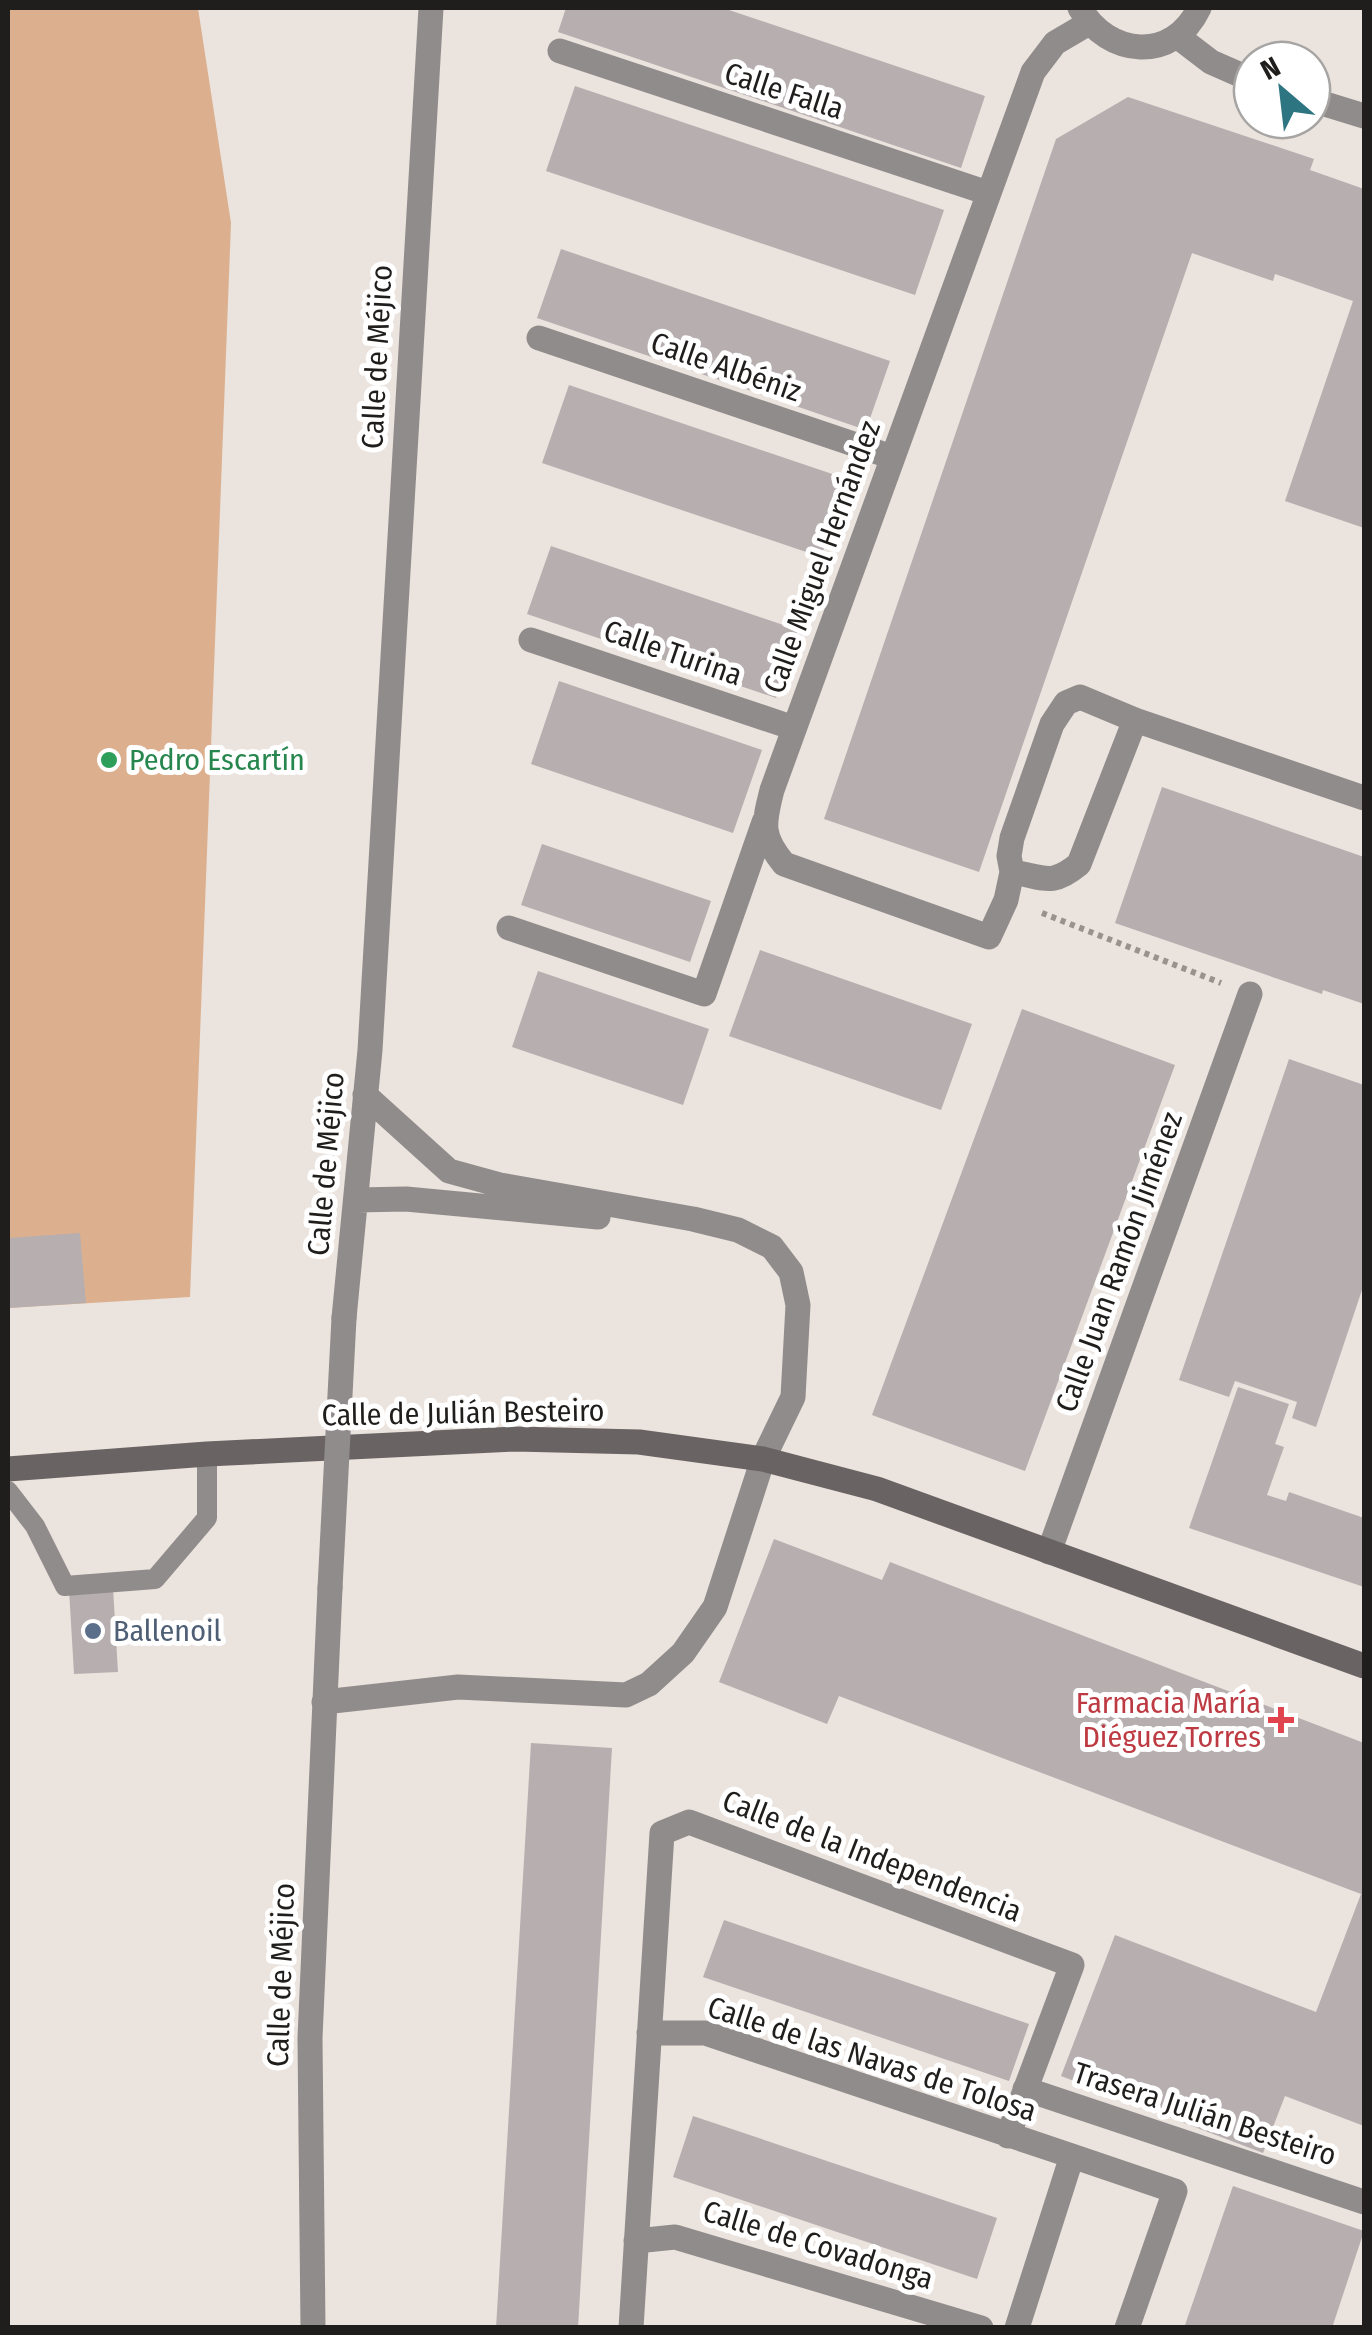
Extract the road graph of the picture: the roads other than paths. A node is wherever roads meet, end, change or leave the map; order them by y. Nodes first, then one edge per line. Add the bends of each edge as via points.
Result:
1 (431, 8) edge
2 (1199, 8) edge
3 (1085, 15) edge
4 (1177, 36) junction
5 (560, 51) dead end
6 (1232, 71) edge
7 (1332, 106) edge
8 (1364, 116) edge
9 (988, 193) junction
10 (540, 338) dead end
11 (892, 457) junction
12 (531, 640) dead end
13 (1135, 720) junction
14 (794, 728) junction
15 (1364, 798) edge
16 (764, 822) junction
17 (1012, 872) junction
18 (509, 928) dead end
19 (1250, 994) road end
20 (365, 1095) junction
21 (356, 1200) junction
22 (693, 1219) junction
23 (207, 1454) junction
24 (763, 1459) junction
25 (8, 1468) edge
26 (8, 1491) edge
27 (1049, 1552) junction
28 (1364, 1666) edge
29 (324, 1702) junction
30 (650, 2033) junction
31 (1026, 2089) junction
32 (1008, 2136) junction
33 (1072, 2156) junction
34 (1364, 2202) edge
35 (636, 2242) junction
36 (315, 2327) edge
37 (630, 2328) edge
38 (981, 2328) edge
39 (1017, 2328) edge
40 (1127, 2328) edge

1 - 20 street, Calle de Méjico
2 - 4 street
3 - 4 street via 1121,45 1159,44
3 - 9 street, Calle Miguel Hernández via 1033,72
4 - 6 street
5 - 9 street, Calle Falla
7 - 8 street
9 - 11 street, Calle Miguel Hernández
10 - 11 street, Calle Albéniz
11 - 14 street, Calle Miguel Hernández
12 - 14 street, Calle Turina
13 - 15 street
13 - 17 street via 1079,864 1049,881
13 - 17 street via 1080,697 1066,703 1052,724 1012,838
14 - 16 street, Calle Miguel Hernández
16 - 17 street via 768,845 784,864 989,938
16 - 18 street, Calle Miguel Hernández via 704,994
19 - 27 street, Calle Juan Ramón Jiménez
20 - 21 street, Calle de Méjico
20 - 22 street via 449,1170
21 - 22 street
21 - 29 street, Calle de Méjico, bridge
22 - 24 street via 772,1246 792,1272 798,1304 793,1397
23 - 24 street, Calle de Julián Besteiro via 570,1438
23 - 25 street, Calle de Julián Besteiro
23 - 26 lane via 208,1518 156,1579 65,1586 35,1526
24 - 27 street, Calle de Julián Besteiro via 877,1489
24 - 29 street via 715,1607 683,1653 650,1684 626,1695 458,1687
27 - 28 street, Calle de Julián Besteiro
29 - 36 street, Calle de Méjico via 310,2038
30 - 31 street, Calle de la Independencia via 662,1833 689,1822 1072,1966
30 - 32 street, Calle de las Navas de Tolosa via 704,2033
30 - 35 street, Calle de la Independencia
31 - 32 street, Calle de la Independencia
31 - 34 street, Trasera Julián Besteiro
32 - 33 street, Calle de las Navas de Tolosa
33 - 39 street
33 - 40 street, Calle de las Navas de Tolosa via 1175,2191
35 - 37 street, Calle de la Independencia
35 - 38 street, Calle de Covadonga via 675,2236

